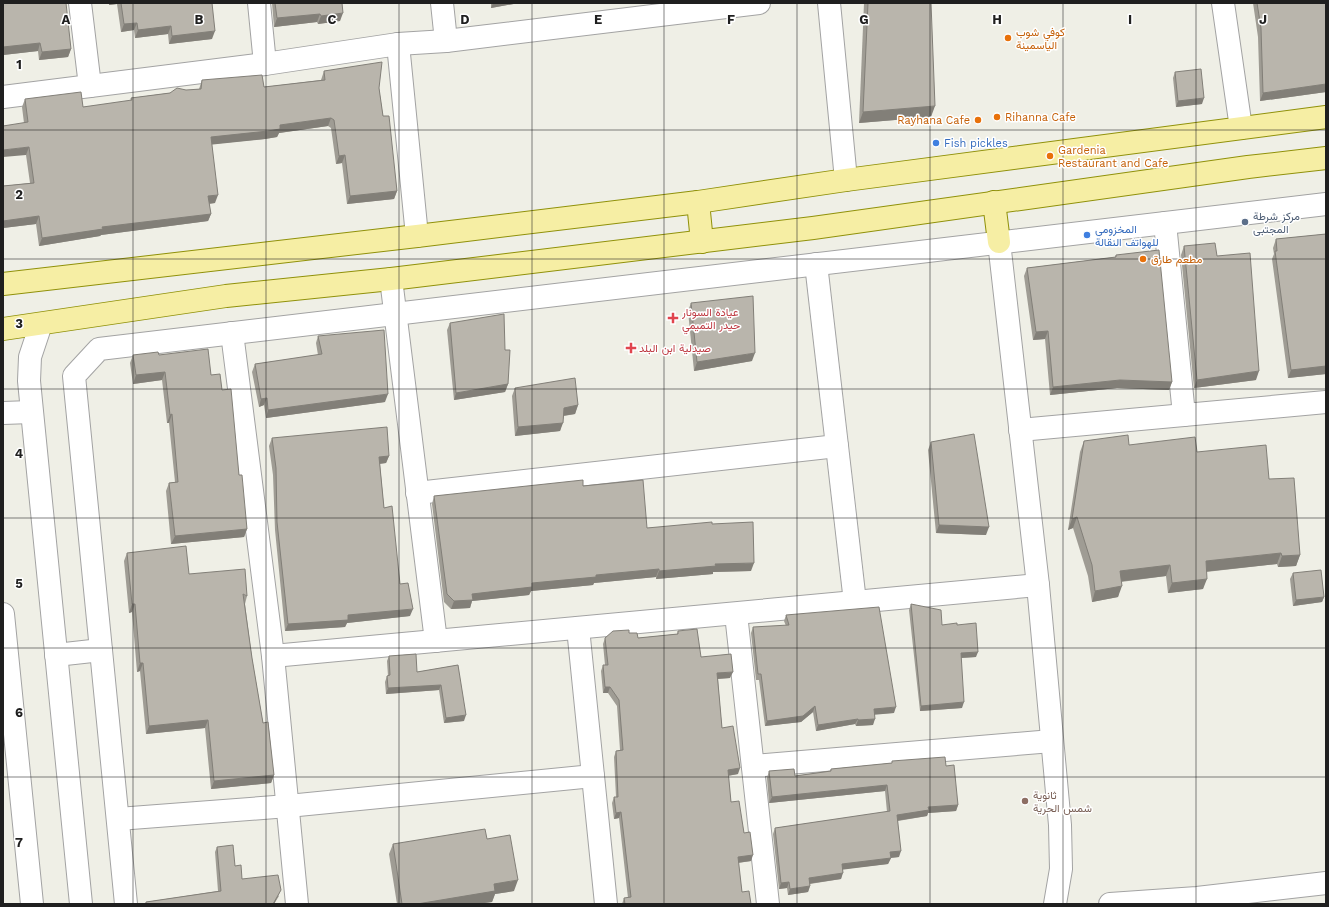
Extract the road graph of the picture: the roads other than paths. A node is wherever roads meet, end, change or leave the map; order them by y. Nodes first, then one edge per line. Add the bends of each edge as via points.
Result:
1 (80, 3) edge
2 (258, 3) edge
3 (442, 3) edge
4 (759, 3) edge
5 (829, 3) edge
6 (1223, 3) edge
7 (630, 10) edge
8 (446, 41) junction
9 (398, 44) junction
10 (265, 64) junction
11 (90, 86) junction
12 (3, 97) edge
13 (1326, 117) edge
14 (1241, 128) junction
15 (1326, 158) edge
16 (846, 180) junction
17 (698, 202) junction
18 (994, 202) junction
19 (1326, 204) edge
20 (1165, 223) junction
21 (417, 236) junction
22 (702, 242) junction
23 (999, 242) junction
24 (816, 264) junction
25 (391, 279) junction
26 (3, 284) edge
27 (396, 314) junction
28 (41, 324) junction
29 (3, 329) edge
30 (232, 333) junction
31 (1326, 402) edge
32 (32, 412) junction
33 (3, 413) edge
34 (1184, 415) junction
35 (1020, 430) junction
36 (837, 446) junction
37 (417, 493) junction
38 (1038, 585) junction
39 (855, 602) junction
40 (3, 614) edge
41 (736, 614) junction
42 (578, 628) junction
43 (436, 641) junction
44 (101, 650) junction
45 (56, 655) junction
46 (272, 656) junction
47 (5, 661) edge
48 (1052, 741) junction
49 (753, 766) junction
50 (593, 776) junction
51 (288, 806) junction
52 (118, 819) junction
53 (1326, 883) edge
54 (1198, 901) edge
55 (32, 904) edge
56 (81, 904) edge
57 (126, 904) edge
58 (297, 904) edge
59 (606, 904) edge
60 (768, 904) edge
61 (1055, 904) edge
62 (1110, 904) edge

1 - 11 street
2 - 10 street
3 - 8 street
4 - 7 street
5 - 16 street
6 - 14 street
7 - 8 street
8 - 9 street
9 - 10 street
9 - 21 street
10 - 11 street
11 - 12 street
13 - 14 main road
14 - 16 main road
15 - 18 main road
16 - 17 main road
17 - 21 main road
17 - 22 main road
18 - 22 main road
18 - 23 main road
19 - 20 street
20 - 23 street
20 - 34 street
21 - 26 main road
22 - 25 main road
23 - 24 street
23 - 35 street
24 - 27 street
24 - 36 street
25 - 27 street
25 - 28 main road via 226,296
27 - 30 street
27 - 37 street
28 - 29 main road
28 - 32 street via 30,358
30 - 44 street via 99,349 74,376
30 - 46 street
31 - 34 street
32 - 33 street
32 - 45 street
34 - 35 street
35 - 38 street
36 - 37 street
36 - 39 street
37 - 43 street
38 - 39 street
38 - 48 street
39 - 41 street
40 - 47 street
41 - 42 street
41 - 49 street
42 - 43 street
42 - 50 street
43 - 46 street
44 - 45 street
44 - 52 street
45 - 56 street
46 - 51 street
47 - 55 street
48 - 49 street
48 - 61 street via 1060,825 1061,869
49 - 60 street
50 - 51 street
50 - 59 street
51 - 52 street
51 - 58 street
52 - 57 street
53 - 54 street
54 - 62 street

